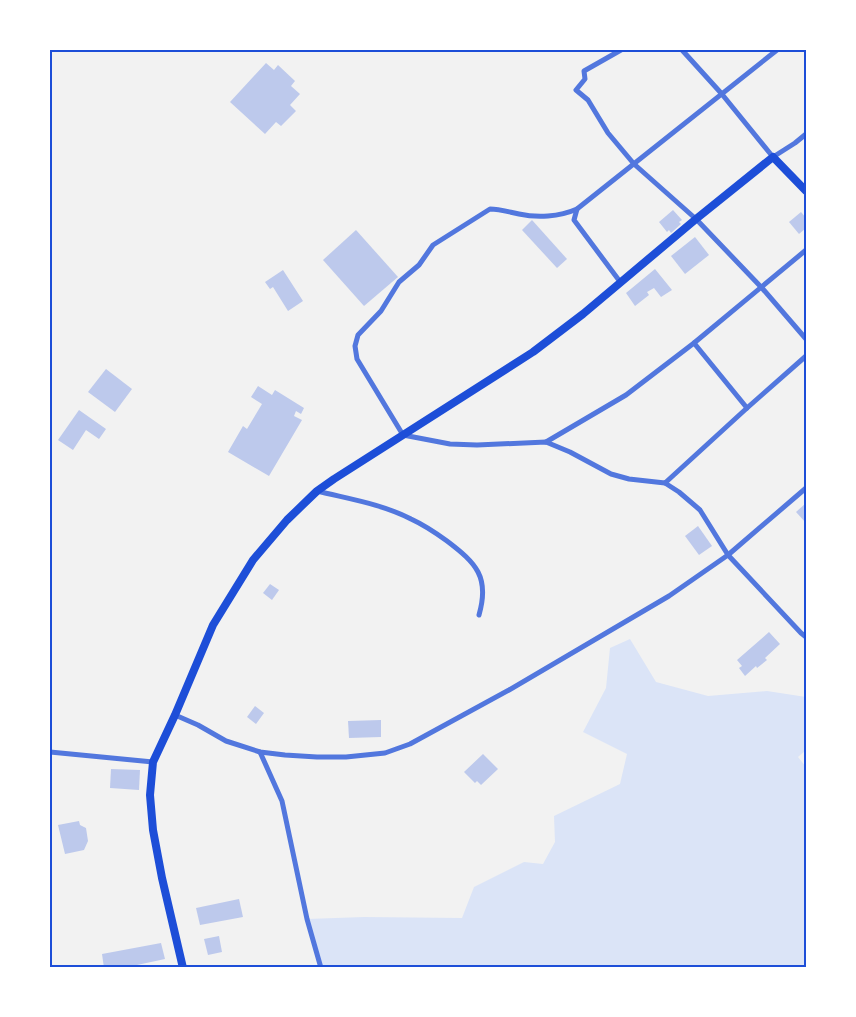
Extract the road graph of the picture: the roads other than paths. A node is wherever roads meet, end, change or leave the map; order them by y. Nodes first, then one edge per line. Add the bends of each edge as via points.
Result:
1 (621, 50) edge
2 (682, 50) edge
3 (777, 50) edge
4 (721, 93) junction
5 (807, 134) edge
6 (773, 157) junction
7 (634, 164) junction
8 (807, 191) edge
9 (576, 209) junction
10 (696, 219) junction
11 (807, 250) edge
12 (621, 283) junction
13 (762, 288) junction
14 (807, 339) edge
15 (694, 343) junction
16 (807, 356) edge
17 (747, 408) junction
18 (403, 435) junction
19 (546, 442) junction
20 (665, 483) junction
21 (807, 488) edge
22 (317, 491) junction
23 (728, 555) junction
24 (479, 615) dead end
25 (807, 637) edge
26 (176, 715) junction
27 (50, 752) edge
28 (260, 752) junction
29 (153, 762) junction
30 (183, 968) edge
31 (321, 968) edge

1 - 7 street via 584,71 585,79 576,90 588,99
2 - 4 street
3 - 4 street
4 - 6 street
4 - 7 street
5 - 6 street
6 - 8 main road
6 - 10 main road
7 - 9 street
7 - 10 street
9 - 12 street via 574,220
9 - 18 street via 551,216 490,209 433,245 358,335 357,358
10 - 12 main road
10 - 13 street
11 - 13 street
12 - 18 main road via 532,352
13 - 14 street
13 - 15 street
15 - 17 street
15 - 19 street via 626,395
16 - 17 street
17 - 20 street
18 - 19 street via 450,444
18 - 22 main road
19 - 20 street via 611,474
20 - 23 street via 700,510
21 - 23 street
22 - 24 street via 412,519 467,556 483,585
22 - 26 main road via 253,561 213,625
23 - 25 street
23 - 28 street via 669,596 410,744 385,753 346,757
26 - 28 street via 226,741
26 - 29 main road
27 - 29 street
28 - 31 street via 282,801
29 - 30 main road via 153,830

